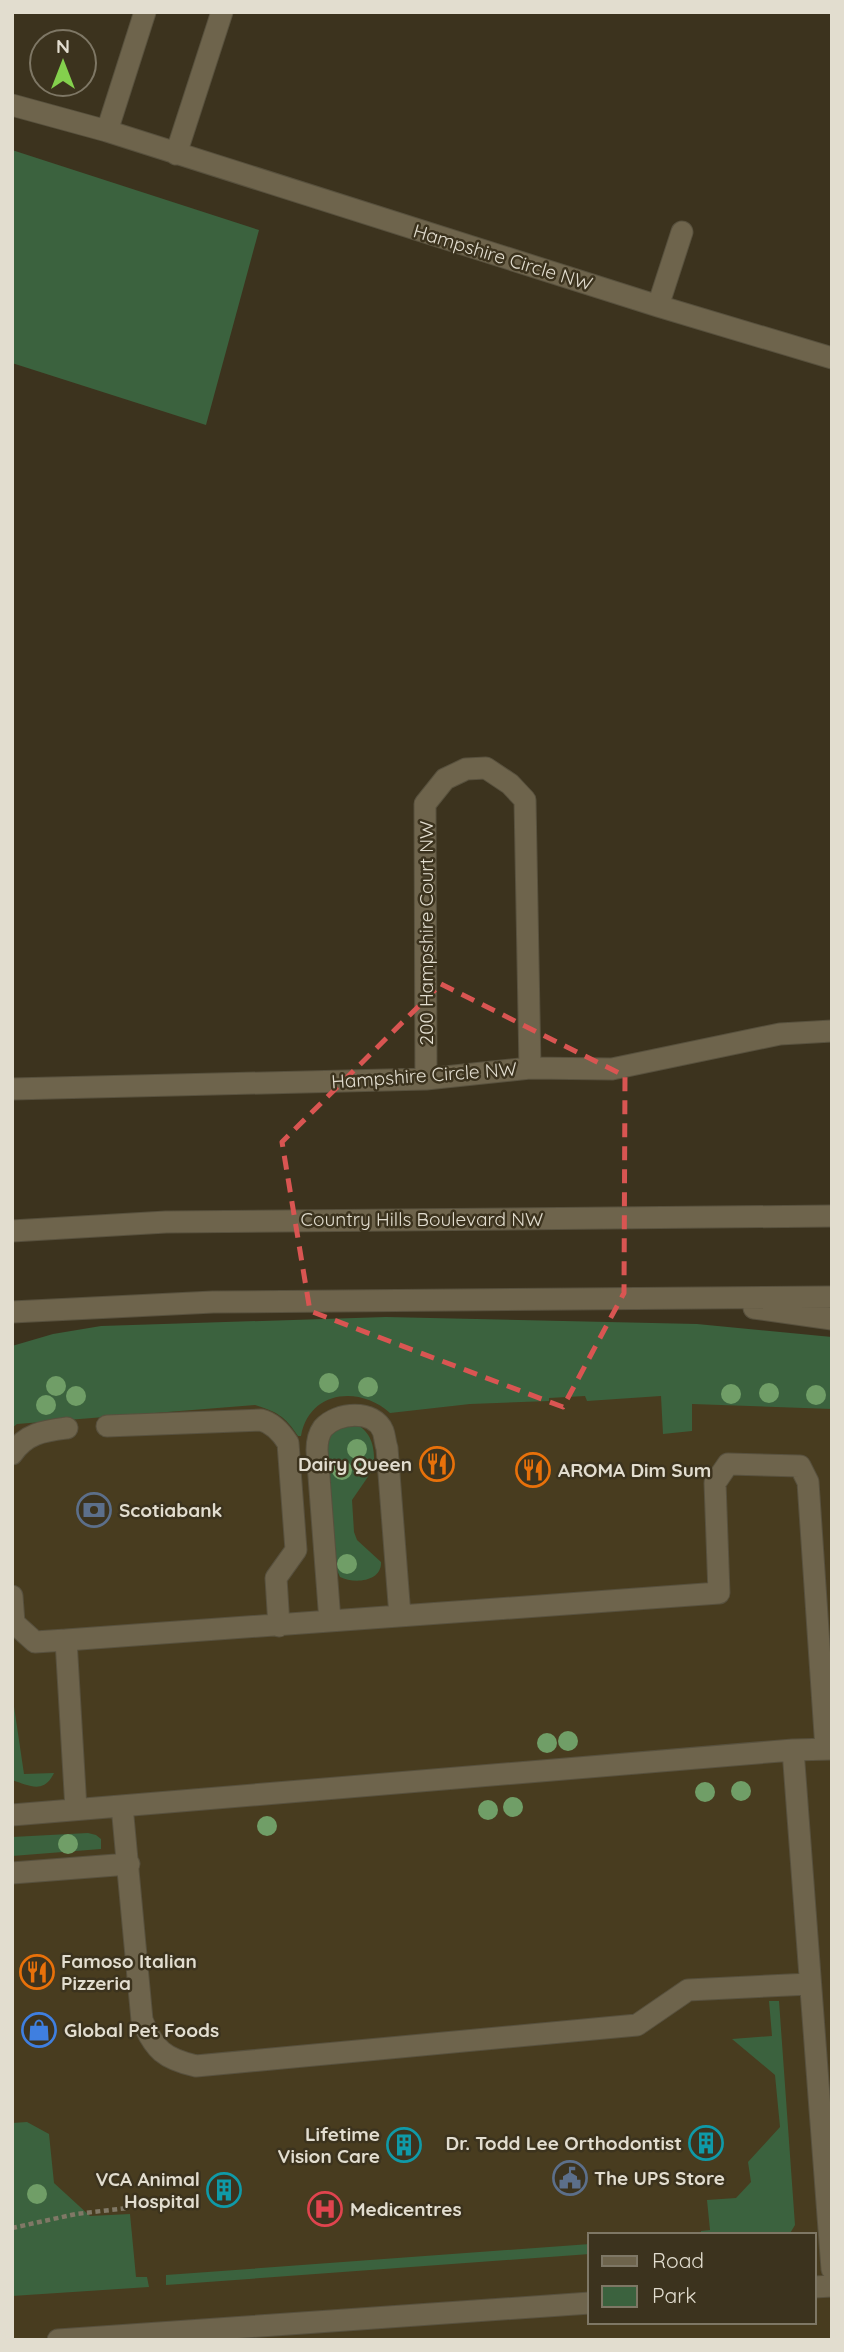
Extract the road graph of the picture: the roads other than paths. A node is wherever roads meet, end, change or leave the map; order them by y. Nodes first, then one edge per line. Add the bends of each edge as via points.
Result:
1 (145, 12) edge
2 (222, 12) edge
3 (12, 105) edge
4 (107, 131) junction
5 (176, 154) junction
6 (682, 232) dead end
7 (657, 306) junction
8 (832, 358) edge
9 (832, 1031) edge
10 (530, 1068) junction
11 (426, 1079) junction
12 (12, 1089) edge
13 (832, 1216) edge
14 (12, 1231) edge
15 (832, 1297) edge
16 (686, 1298) junction
17 (15, 1313) edge
18 (832, 1320) edge
19 (107, 1426) dead end
20 (67, 1428) dead end
21 (12, 1454) edge
22 (12, 1596) edge
23 (400, 1616) junction
24 (330, 1621) junction
25 (279, 1626) junction
26 (66, 1640) junction
27 (829, 1749) edge
28 (793, 1750) junction
29 (122, 1806) junction
30 (76, 1810) junction
31 (12, 1815) edge
32 (128, 1864) junction
33 (12, 1873) edge
34 (810, 1984) junction
35 (832, 2269) edge
36 (588, 2303) edge
37 (58, 2340) edge

1 - 4 street
2 - 5 street
3 - 4 street, Hampshire Circle NW
4 - 5 street, Hampshire Circle NW
5 - 7 street, Hampshire Circle NW
6 - 7 street
7 - 8 street, Hampshire Circle NW
9 - 10 street, Hampshire Circle NW via 780,1034 612,1069
10 - 11 street, Hampshire Circle NW
10 - 11 street, 200 Hampshire Court NW via 524,800 486,768 466,769 444,779 425,804
11 - 12 street, Hampshire Circle NW
13 - 14 street, Country Hills Boulevard NW via 166,1222
15 - 16 street
16 - 17 street via 213,1302
16 - 18 street
19 - 25 street via 261,1420 283,1435 288,1443 296,1550 276,1577
20 - 21 street via 41,1431 20,1442
22 - 26 street via 14,1623 35,1642
23 - 24 street
23 - 24 street via 383,1430 377,1422 355,1415 332,1421 318,1439
23 - 27 street via 719,1593 715,1483 721,1471 728,1464 800,1466 808,1482
24 - 25 street
25 - 26 street
26 - 30 street
27 - 28 street
28 - 29 street
28 - 34 street
29 - 30 street
29 - 32 street
30 - 31 street
32 - 33 street
32 - 34 street via 142,2020 159,2050 196,2066 637,2025 688,1990
34 - 35 street
36 - 37 street

